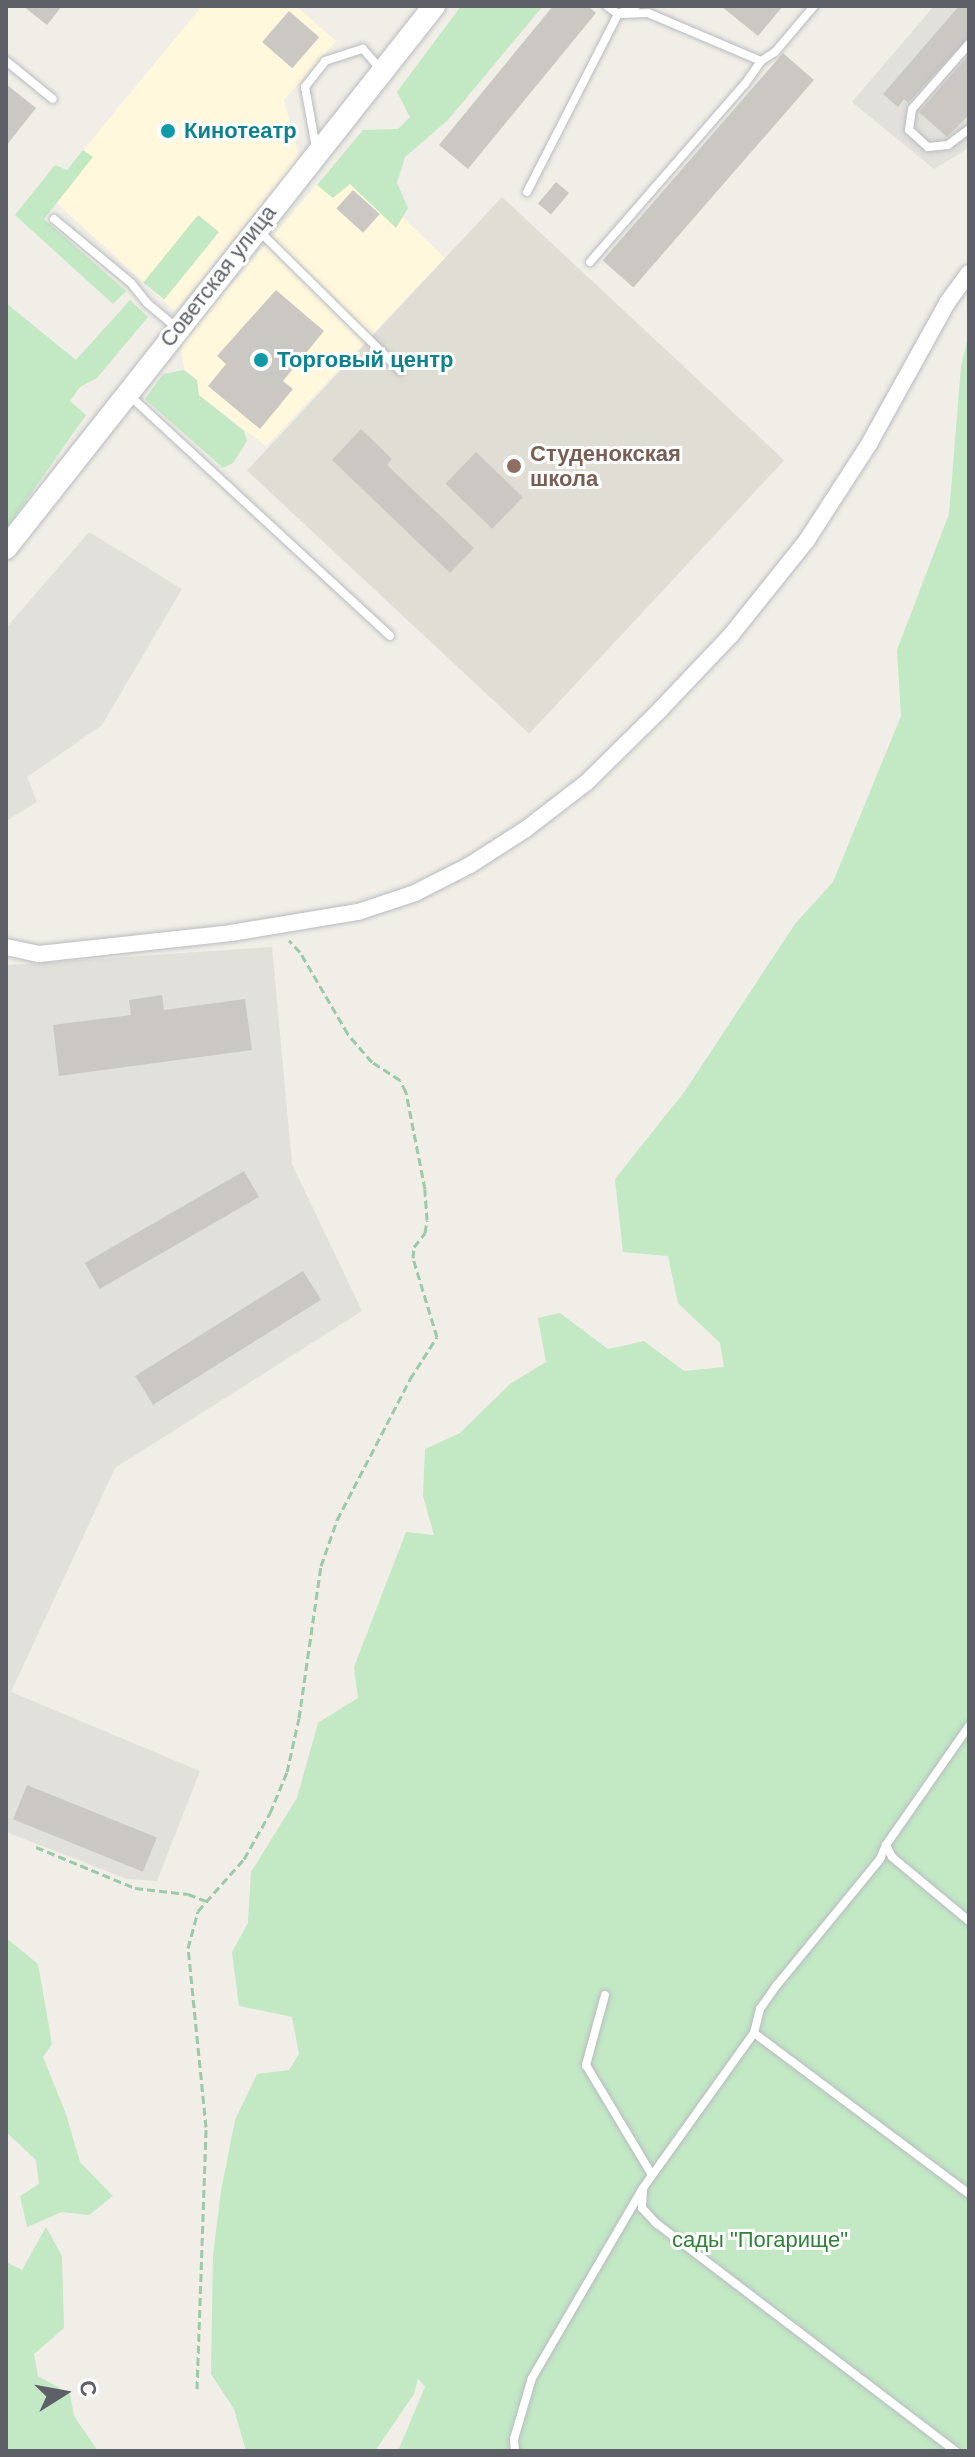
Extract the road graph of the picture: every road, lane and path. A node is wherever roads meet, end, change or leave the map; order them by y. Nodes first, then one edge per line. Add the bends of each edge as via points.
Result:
1 (434, 6) edge
2 (607, 6) edge
3 (636, 6) edge
4 (814, 6) edge
5 (618, 14) junction
6 (969, 44) edge
7 (6, 61) edge
8 (761, 61) junction
9 (382, 71) junction
10 (53, 99) dead end
11 (969, 129) edge
12 (316, 152) junction
13 (527, 192) dead end
14 (54, 219) dead end
15 (256, 228) junction
16 (590, 262) dead end
17 (969, 273) edge
18 (178, 328) junction
19 (401, 371) dead end
20 (127, 394) junction
21 (6, 548) edge
22 (390, 636) dead end
23 (271, 927) junction
24 (6, 947) edge
25 (969, 1726) edge
26 (886, 1845) junction
27 (36, 1847) dead end
28 (207, 1902) junction
29 (969, 1921) edge
30 (605, 1995) dead end
31 (754, 2033) junction
32 (652, 2175) junction
33 (643, 2188) junction
34 (969, 2194) edge
35 (197, 2389) dead end
36 (515, 2451) edge
37 (955, 2451) edge

1 - 9 street, Советская улица
2 - 5 lane
3 - 5 lane
4 - 8 lane
5 - 8 lane via 648,13
5 - 13 lane
6 - 11 lane via 912,109 909,130 928,147 948,145
7 - 10 lane
8 - 16 lane
9 - 12 street, Советская улица
9 - 12 lane via 363,49 325,61 305,87
12 - 15 street, Советская улица
14 - 18 lane
15 - 18 street, Советская улица
15 - 19 lane
17 - 23 street via 807,540 731,635 587,782 526,829 415,893 358,912
18 - 20 street, Советская улица
20 - 21 street, Советская улица
20 - 22 lane
23 - 24 street via 39,954
23 - 28 path via 300,952 348,1034 372,1062 400,1080 406,1092 427,1220 413,1258 437,1337 337,1520 321,1566 287,1772 244,1859
25 - 26 lane
26 - 29 lane via 892,1857
26 - 31 lane via 760,2009
27 - 28 path via 135,1888 188,1894
28 - 35 path via 198,1911 188,1948 206,2127
30 - 32 lane via 586,2065
31 - 32 lane
31 - 34 lane
32 - 33 lane
33 - 36 lane via 532,2378
33 - 37 lane via 642,2208 656,2223

